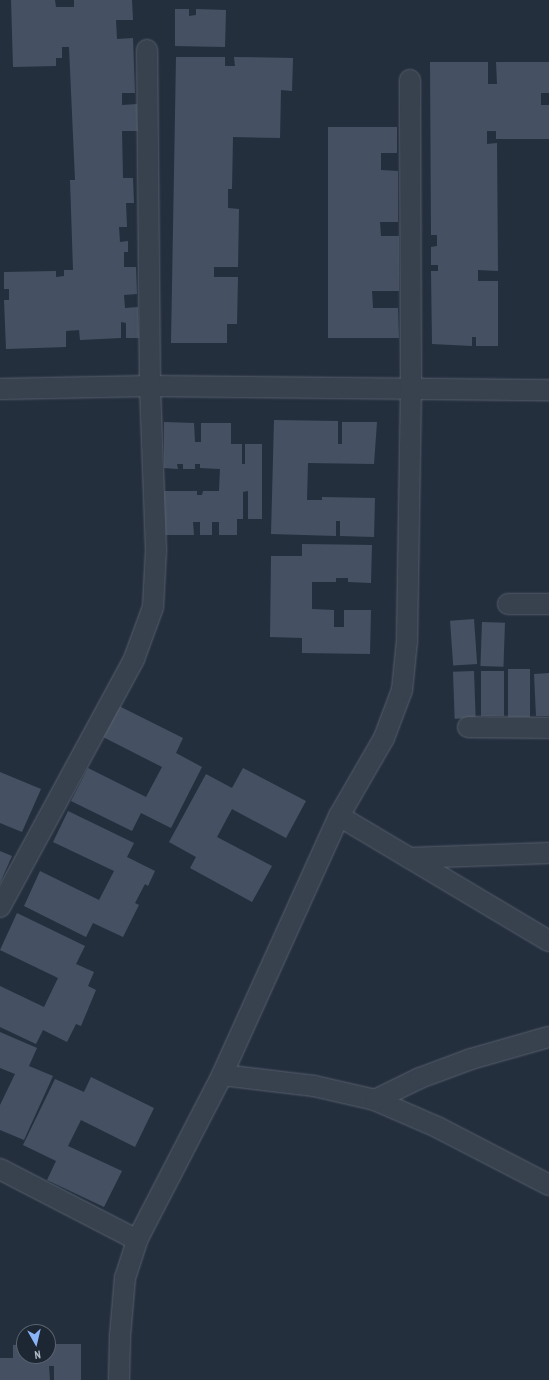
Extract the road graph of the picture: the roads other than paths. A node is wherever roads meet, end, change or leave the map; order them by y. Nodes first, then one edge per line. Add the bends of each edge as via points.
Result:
1 (147, 50) dead end
2 (410, 80) dead end
3 (150, 386) junction
4 (411, 388) junction
5 (0, 390) edge
6 (549, 390) edge
7 (508, 604) dead end
8 (549, 604) edge
9 (468, 727) dead end
10 (549, 728) edge
11 (339, 816) junction
12 (549, 853) edge
13 (409, 858) junction
14 (0, 907) edge
15 (549, 942) edge
16 (549, 1037) edge
17 (222, 1075) junction
18 (375, 1100) junction
19 (0, 1169) edge
20 (549, 1185) edge
21 (136, 1240) junction
22 (119, 1380) edge

1 - 3 street
2 - 4 street
3 - 4 street
3 - 5 street
3 - 14 street via 156,550 153,607 134,659
4 - 6 street
4 - 11 street via 407,641 402,690 384,738
7 - 8 street
9 - 10 street
11 - 13 street
11 - 17 street
12 - 13 street
13 - 15 street
16 - 18 street via 471,1059 420,1078
17 - 18 street via 314,1086
17 - 21 street
18 - 20 street via 437,1127
19 - 21 street
21 - 22 street via 125,1278

